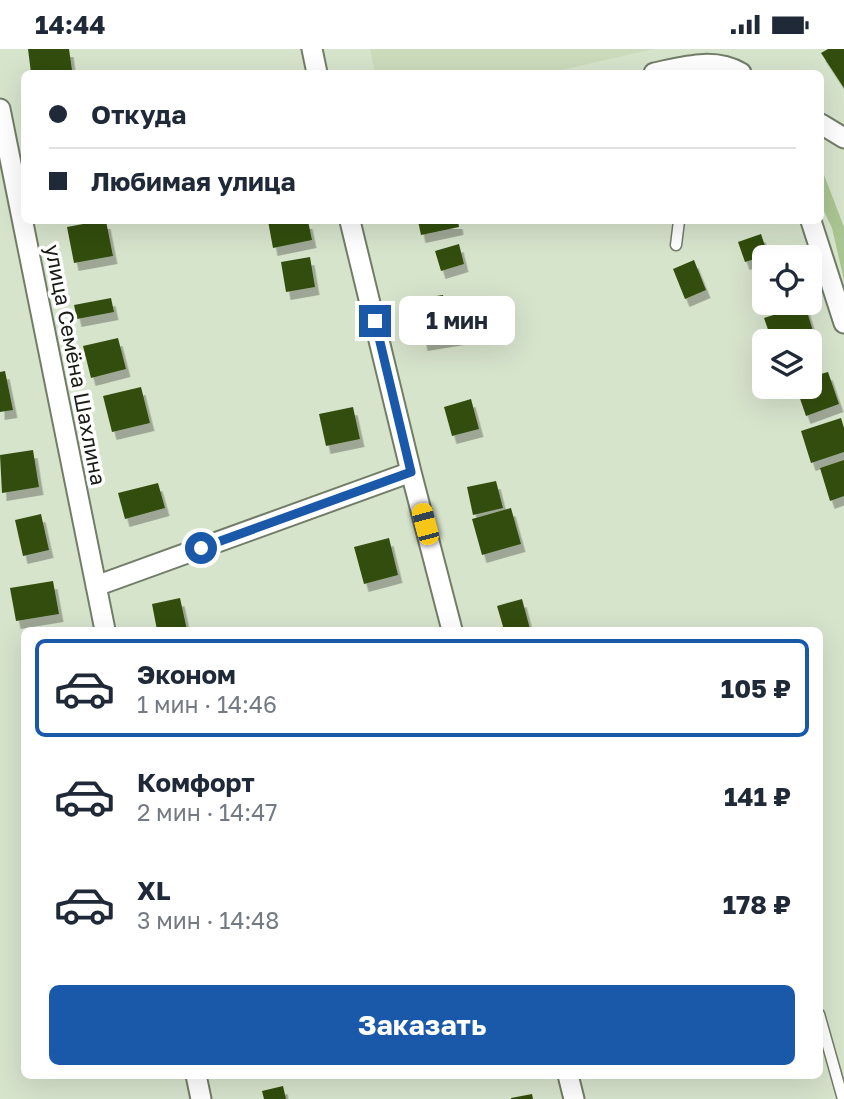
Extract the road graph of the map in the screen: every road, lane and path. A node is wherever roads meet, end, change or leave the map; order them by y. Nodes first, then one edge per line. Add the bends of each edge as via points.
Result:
1 (312, 49) edge
2 (316, 70) edge
3 (672, 70) edge
4 (733, 70) edge
5 (0, 109) edge
6 (824, 126) edge
7 (844, 138) edge
8 (21, 213) edge
9 (23, 224) edge
10 (351, 224) edge
11 (679, 224) edge
12 (812, 224) edge
13 (676, 245) dead end
14 (844, 323) edge
15 (411, 472) junction
16 (96, 586) junction
17 (104, 627) edge
18 (451, 627) edge
19 (823, 1028) edge
20 (197, 1079) edge
21 (569, 1079) edge
22 (201, 1099) edge
23 (574, 1099) edge
24 (843, 1099) edge

1 - 2 street
3 - 4 street via 713,63
5 - 8 street, улица Семёна Шахлина
6 - 7 street
9 - 16 street, улица Семёна Шахлина
10 - 15 street
11 - 13 lane
12 - 14 street
15 - 16 street
15 - 18 street
16 - 17 street, улица Семёна Шахлина
19 - 24 lane
20 - 22 street
21 - 23 street

